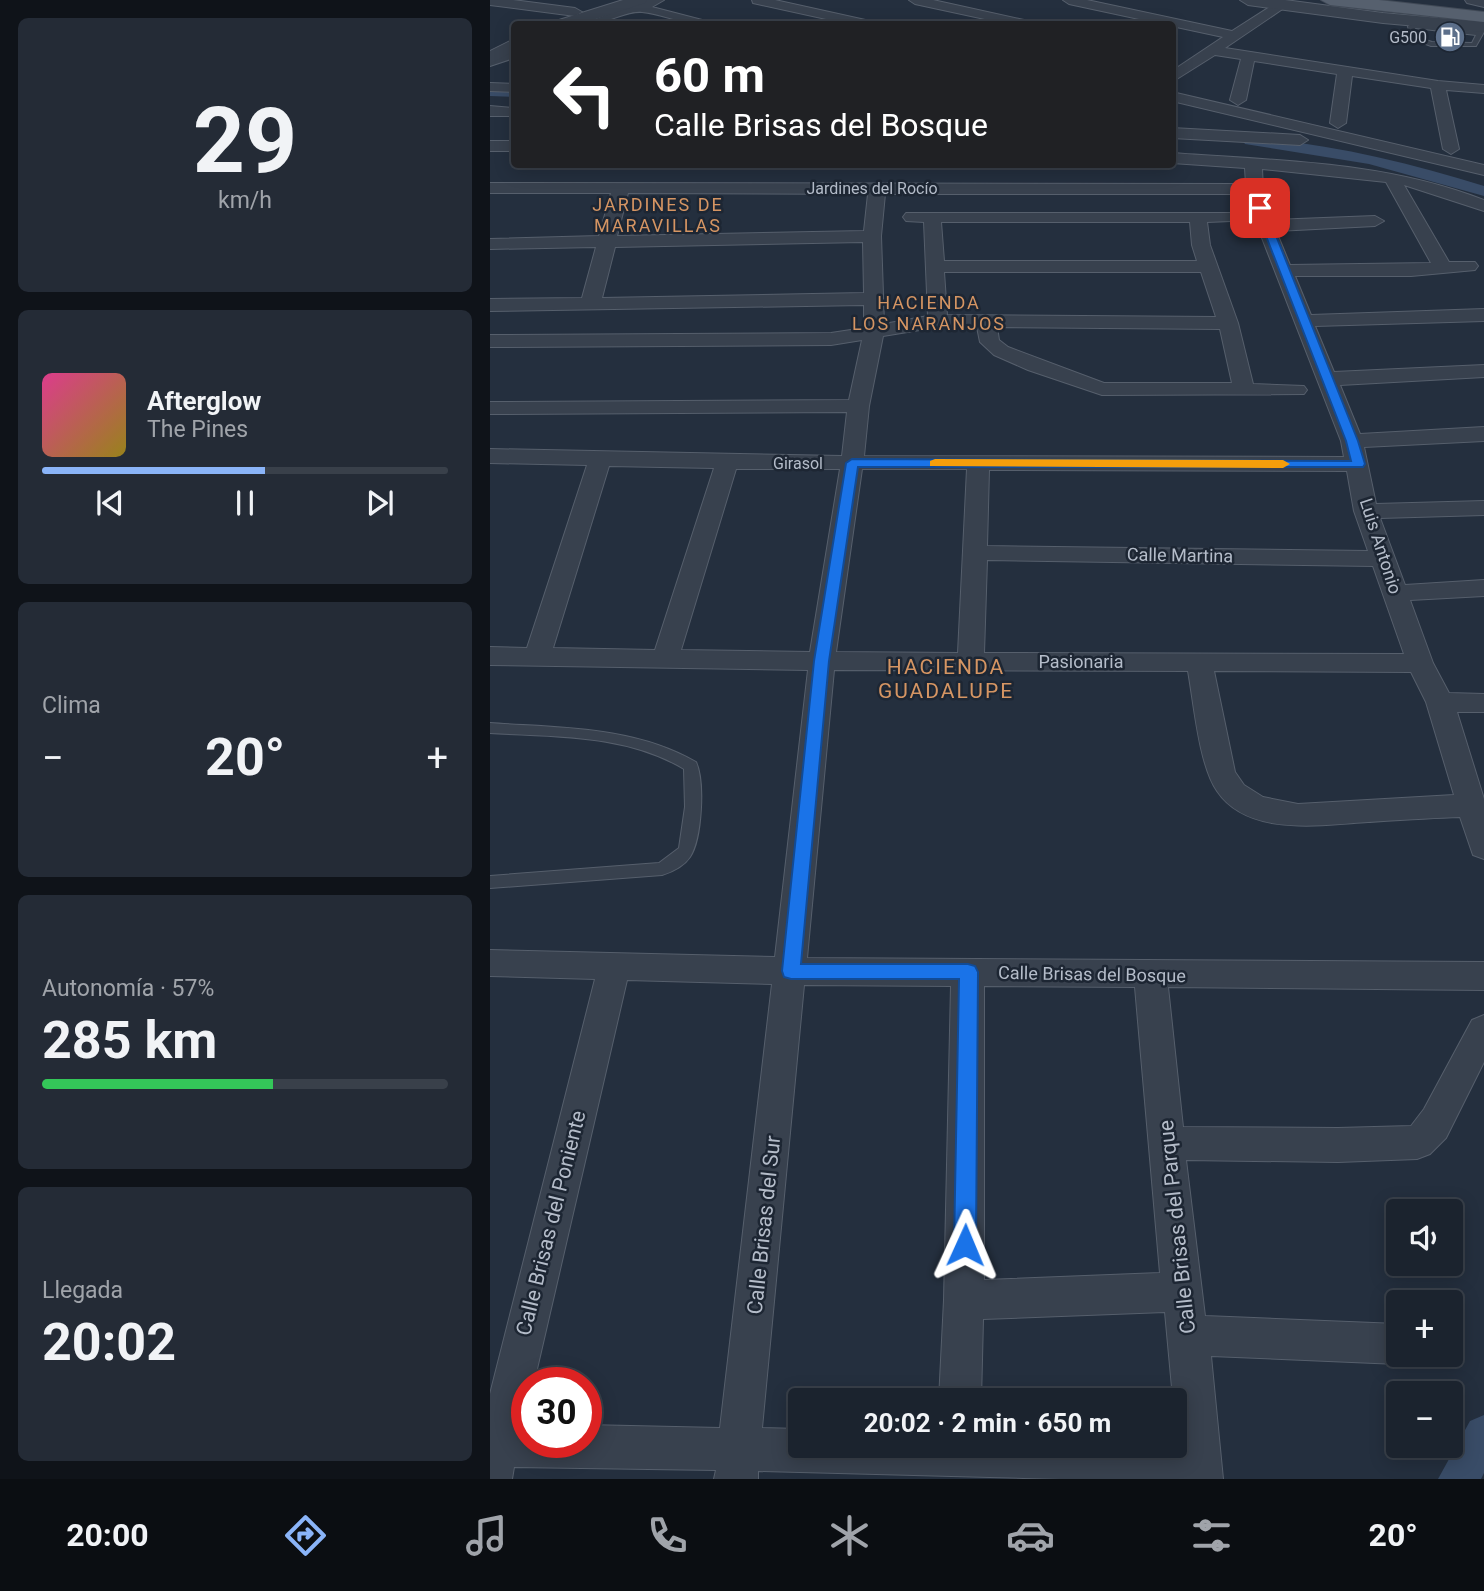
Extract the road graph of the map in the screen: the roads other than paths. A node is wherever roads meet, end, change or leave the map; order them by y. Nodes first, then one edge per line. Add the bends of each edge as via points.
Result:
1 (609, 0) edge
2 (658, 0) edge
3 (758, 0) edge
4 (915, 0) edge
5 (1069, 0) edge
6 (1248, 0) edge
7 (1330, 0) edge
8 (1414, 0) edge
9 (1473, 0) edge
10 (490, 1) edge
11 (639, 4) edge
12 (988, 4) dead end
13 (1484, 4) edge
14 (1279, 5) junction
15 (971, 12) junction
16 (570, 18) edge
17 (596, 21) edge
18 (692, 21) edge
19 (831, 21) edge
20 (952, 21) edge
21 (1011, 21) edge
22 (1167, 21) edge
23 (1176, 23) edge
24 (1482, 26) edge
25 (1232, 35) junction
26 (511, 36) edge
27 (511, 45) edge
28 (491, 50) edge
29 (1212, 51) junction
30 (511, 53) edge
31 (1248, 57) junction
32 (1176, 58) edge
33 (1195, 62) junction
34 (1345, 71) junction
35 (1176, 75) edge
36 (490, 79) edge
37 (511, 79) edge
38 (1438, 85) junction
39 (490, 87) edge
40 (511, 88) edge
41 (1484, 89) edge
42 (1176, 97) edge
43 (1238, 100) dead end
44 (490, 111) edge
45 (511, 112) edge
46 (1338, 123) dead end
47 (1176, 133) edge
48 (490, 146) edge
49 (511, 146) edge
50 (1451, 149) dead end
51 (1176, 158) edge
52 (1253, 165) junction
53 (1023, 168) edge
54 (1484, 170) edge
55 (1484, 176) edge
56 (1393, 180) junction
57 (490, 188) edge
58 (621, 188) junction
59 (877, 188) junction
60 (1022, 188) junction
61 (1255, 189) junction
62 (1484, 206) edge
63 (1410, 212) junction
64 (912, 216) dead end
65 (932, 217) junction
66 (1198, 218) junction
67 (1256, 222) junction
68 (1389, 227) junction
69 (872, 236) junction
70 (607, 241) junction
71 (1429, 241) junction
72 (490, 244) edge
73 (1469, 266) dead end
74 (935, 267) junction
75 (1207, 267) junction
76 (1443, 268) junction
77 (1284, 271) junction
78 (871, 299) junction
79 (490, 305) edge
80 (590, 305) junction
81 (1484, 315) edge
82 (938, 321) junction
83 (1305, 321) junction
84 (986, 323) junction
85 (1228, 323) junction
86 (874, 333) junction
87 (490, 341) edge
88 (1484, 371) edge
89 (1326, 379) junction
90 (1244, 390) junction
91 (1297, 390) dead end
92 (858, 406) junction
93 (490, 408) edge
94 (1484, 434) edge
95 (1352, 441) junction
96 (490, 456) edge
97 (600, 459) junction
98 (727, 462) junction
99 (852, 463) junction
100 (978, 463) junction
101 (1358, 464) junction
102 (1484, 508) edge
103 (1366, 511) junction
104 (977, 553) junction
105 (1384, 559) junction
106 (1484, 588) edge
107 (1396, 593) junction
108 (490, 656) edge
109 (537, 656) junction
110 (665, 658) junction
111 (822, 661) junction
112 (971, 661) junction
113 (1199, 661) junction
114 (1420, 663) junction
115 (1440, 702) junction
116 (1484, 703) edge
117 (490, 728) edge
118 (1471, 805) junction
119 (1484, 847) edge
120 (490, 882) edge
121 (490, 963) edge
122 (614, 967) junction
123 (791, 971) junction
124 (968, 972) junction
125 (1150, 975) junction
126 (1484, 976) edge
127 (1484, 1030) edge
128 (1168, 1143) junction
129 (1181, 1292) junction
130 (964, 1300) junction
131 (1189, 1335) junction
132 (1386, 1343) edge
133 (960, 1388) edge
134 (492, 1456) edge
135 (826, 1458) edge
136 (1056, 1458) edge
137 (738, 1464) edge
138 (1200, 1471) edge

1 - 16 street
2 - 11 street
3 - 19 street
4 - 15 street
5 - 22 street
6 - 14 street
7 - 24 main road
8 - 13 main road
9 - 13 street
10 - 16 street
11 - 16 street
11 - 17 street
11 - 18 street
12 - 15 street
14 - 24 street via 1415,24
14 - 25 street
15 - 20 street
15 - 21 street
23 - 25 street
25 - 29 street
26 - 28 street
27 - 28 street
28 - 30 street
29 - 31 street
29 - 33 street
31 - 34 street
31 - 43 street
32 - 33 street
33 - 35 street
34 - 38 street
34 - 46 street
36 - 37 street
38 - 41 street
38 - 50 street
39 - 40 street
42 - 54 street
44 - 45 street
47 - 55 street via 1340,145
48 - 49 street
51 - 52 street
52 - 56 street via 1334,170
52 - 61 street, Luis Antonio
53 - 60 street
56 - 62 street
56 - 63 street
57 - 58 street, Jardines del Rocío
58 - 59 street, Jardines del Rocío
58 - 70 street
59 - 60 street, Jardines del Rocío
59 - 69 street, Calle Brisas del Sur
60 - 61 street, Jardines del Rocío
61 - 67 street, Luis Antonio
63 - 68 street via 1384,215
63 - 71 street
64 - 65 street
65 - 66 street
65 - 74 street
66 - 67 street
66 - 75 street
67 - 68 street
67 - 77 street, Luis Antonio
68 - 71 street
69 - 70 street
69 - 78 street, Calle Brisas del Sur
70 - 72 street
70 - 80 street
71 - 76 street
73 - 76 street
74 - 75 street
74 - 82 street
75 - 85 street
76 - 77 street
77 - 83 street, Luis Antonio
78 - 80 street
78 - 86 street, Calle Brisas del Sur
79 - 80 street
81 - 83 street
82 - 84 street
82 - 86 street
83 - 89 street, Luis Antonio
84 - 85 street
84 - 90 street via 990,342 1001,351 1089,386
85 - 90 street
86 - 87 street via 831,339
86 - 92 street, Calle Brisas del Sur
88 - 89 street
89 - 95 street, Luis Antonio
90 - 91 street
92 - 93 street
92 - 99 street, Calle Brisas del Sur
94 - 95 street
95 - 101 street, Luis Antonio
96 - 97 street, Girasol
97 - 98 street, Girasol
97 - 109 street
98 - 99 street, Girasol
98 - 110 street
99 - 100 street, Girasol
99 - 111 street, Calle Brisas del Sur
100 - 101 street, Girasol
100 - 104 street
101 - 103 street, Luis Antonio
102 - 103 street
103 - 105 street, Luis Antonio
104 - 105 street, Calle Martina
104 - 112 street
105 - 107 street, Luis Antonio
106 - 107 street
107 - 114 street, Luis Antonio
108 - 109 street, Pasionaria
109 - 110 street, Pasionaria
110 - 111 street, Pasionaria
111 - 112 street, Pasionaria
111 - 123 street, Calle Brisas del Sur
112 - 113 street, Pasionaria
113 - 114 street, Pasionaria
113 - 118 street via 1221,772 1237,797 1267,810 1298,815
114 - 115 street, Luis Antonio
115 - 116 street
115 - 118 street, Luis Antonio
117 - 120 lane via 634,741 678,756 691,766 694,785 686,849 662,869
118 - 119 street, Luis Antonio
121 - 122 street, Calle Brisas del Bosque
122 - 123 street, Calle Brisas del Bosque
122 - 134 street, Calle Brisas del Poniente
123 - 124 street, Calle Brisas del Bosque
123 - 137 street, Calle Brisas del Sur
124 - 125 street, Calle Brisas del Bosque
124 - 130 street
125 - 126 street, Calle Brisas del Bosque
125 - 128 street, Calle Brisas del Parque
127 - 128 street via 1437,1123 1428,1135 1409,1144
128 - 129 street, Calle Brisas del Parque
129 - 130 street
129 - 131 street, Calle Brisas del Parque
130 - 133 street
131 - 132 street
131 - 138 street, Calle Brisas del Parque
134 - 137 street
135 - 137 street
136 - 138 street

